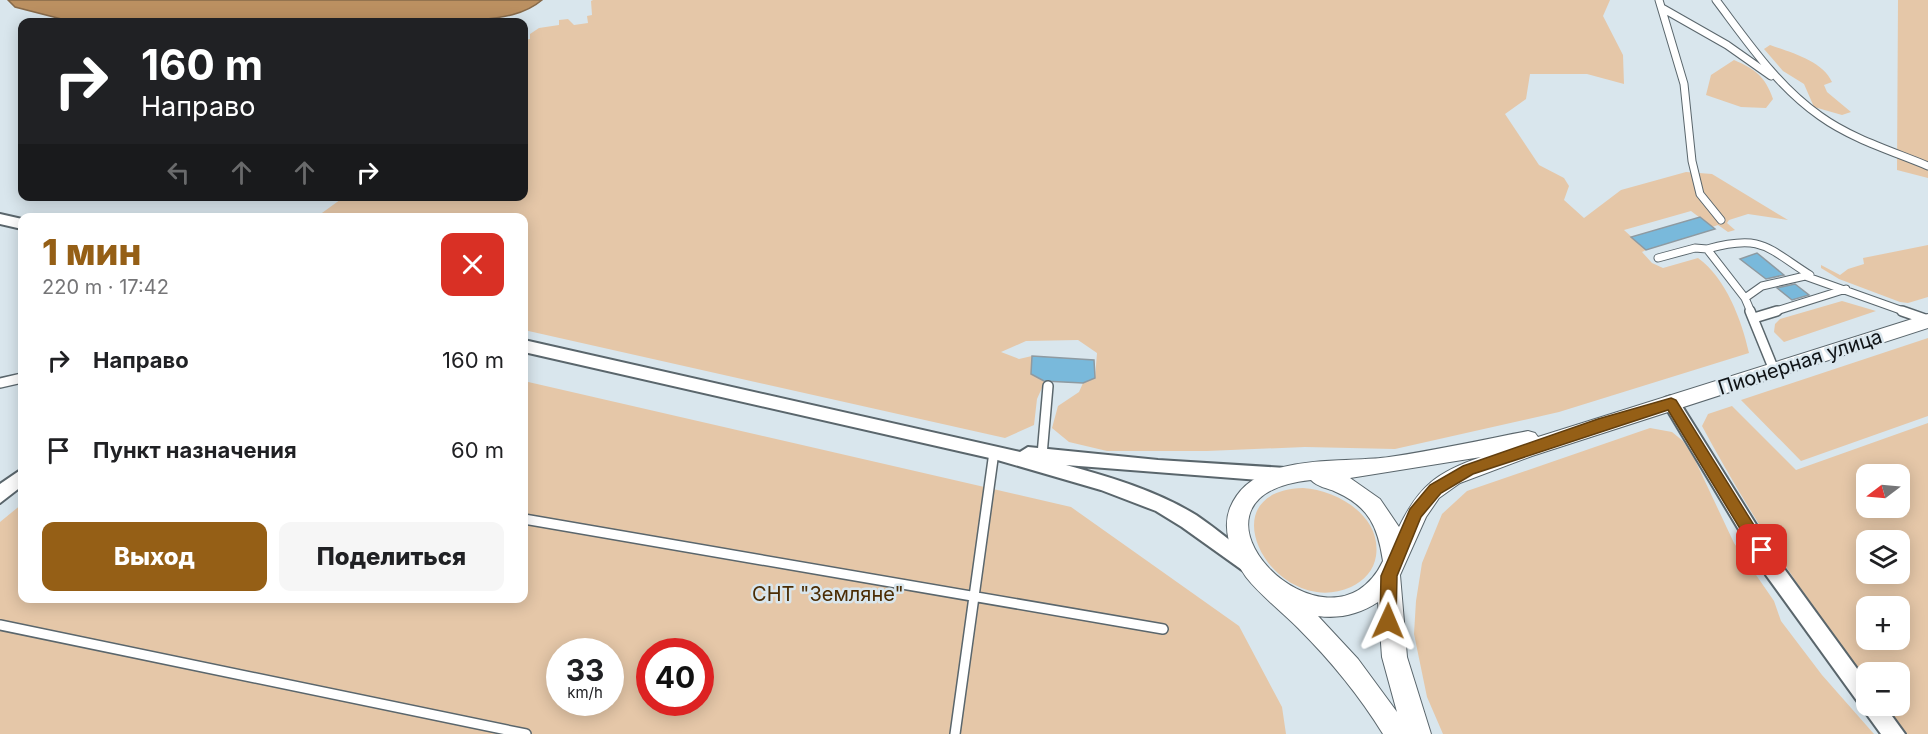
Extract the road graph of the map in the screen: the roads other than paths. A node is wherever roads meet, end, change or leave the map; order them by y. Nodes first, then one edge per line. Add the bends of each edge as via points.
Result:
1 (1716, 0) edge
2 (1660, 4) edge
3 (1790, 91) junction
4 (1928, 166) edge
5 (0, 219) edge
6 (1721, 220) dead end
7 (18, 223) edge
8 (1707, 249) junction
9 (1658, 258) dead end
10 (1816, 279) junction
11 (1847, 289) junction
12 (1745, 298) junction
13 (1754, 318) junction
14 (1928, 320) edge
15 (528, 346) edge
16 (1774, 370) junction
17 (18, 379) edge
18 (0, 383) edge
19 (1048, 386) dead end
20 (1671, 404) junction
21 (1598, 425) junction
22 (994, 452) junction
23 (1042, 455) junction
24 (1293, 475) junction
25 (18, 479) edge
26 (0, 495) edge
27 (528, 520) edge
28 (1391, 572) junction
29 (1261, 577) junction
30 (974, 597) junction
31 (0, 625) edge
32 (1163, 629) dead end
33 (1856, 684) edge
34 (1880, 716) edge
35 (526, 734) edge
36 (955, 734) edge
37 (1397, 734) edge
38 (1418, 734) edge
39 (1894, 734) edge

1 - 3 lane
2 - 3 lane via 1751,60
2 - 6 lane via 1684,84 1692,161 1700,194
3 - 4 lane via 1821,116 1862,139
5 - 7 street
8 - 9 lane via 1695,248
8 - 10 lane via 1747,239 1762,243
8 - 12 lane
10 - 11 lane
10 - 12 lane via 1795,276 1750,290
11 - 13 lane
11 - 14 lane
12 - 13 lane
13 - 16 lane
14 - 16 street, Пионерная улица
15 - 22 street
16 - 20 street, Пионерная улица
17 - 18 lane
19 - 23 lane
20 - 21 street, Пионерная улица
20 - 33 street via 1773,569
21 - 24 street via 1410,462
21 - 28 street via 1450,478 1415,513
22 - 23 street
22 - 29 street via 1104,483 1162,506 1196,526
22 - 30 lane
23 - 24 street
24 - 28 street via 1336,482 1370,503 1390,534 1394,556
24 - 29 street via 1274,478 1253,490 1240,510 1237,534 1243,553
25 - 26 street
27 - 30 lane
28 - 29 street via 1372,596 1336,606 1296,600
28 - 38 street via 1391,650
29 - 37 street via 1338,651
30 - 32 lane
30 - 36 lane
31 - 35 lane
34 - 39 street

